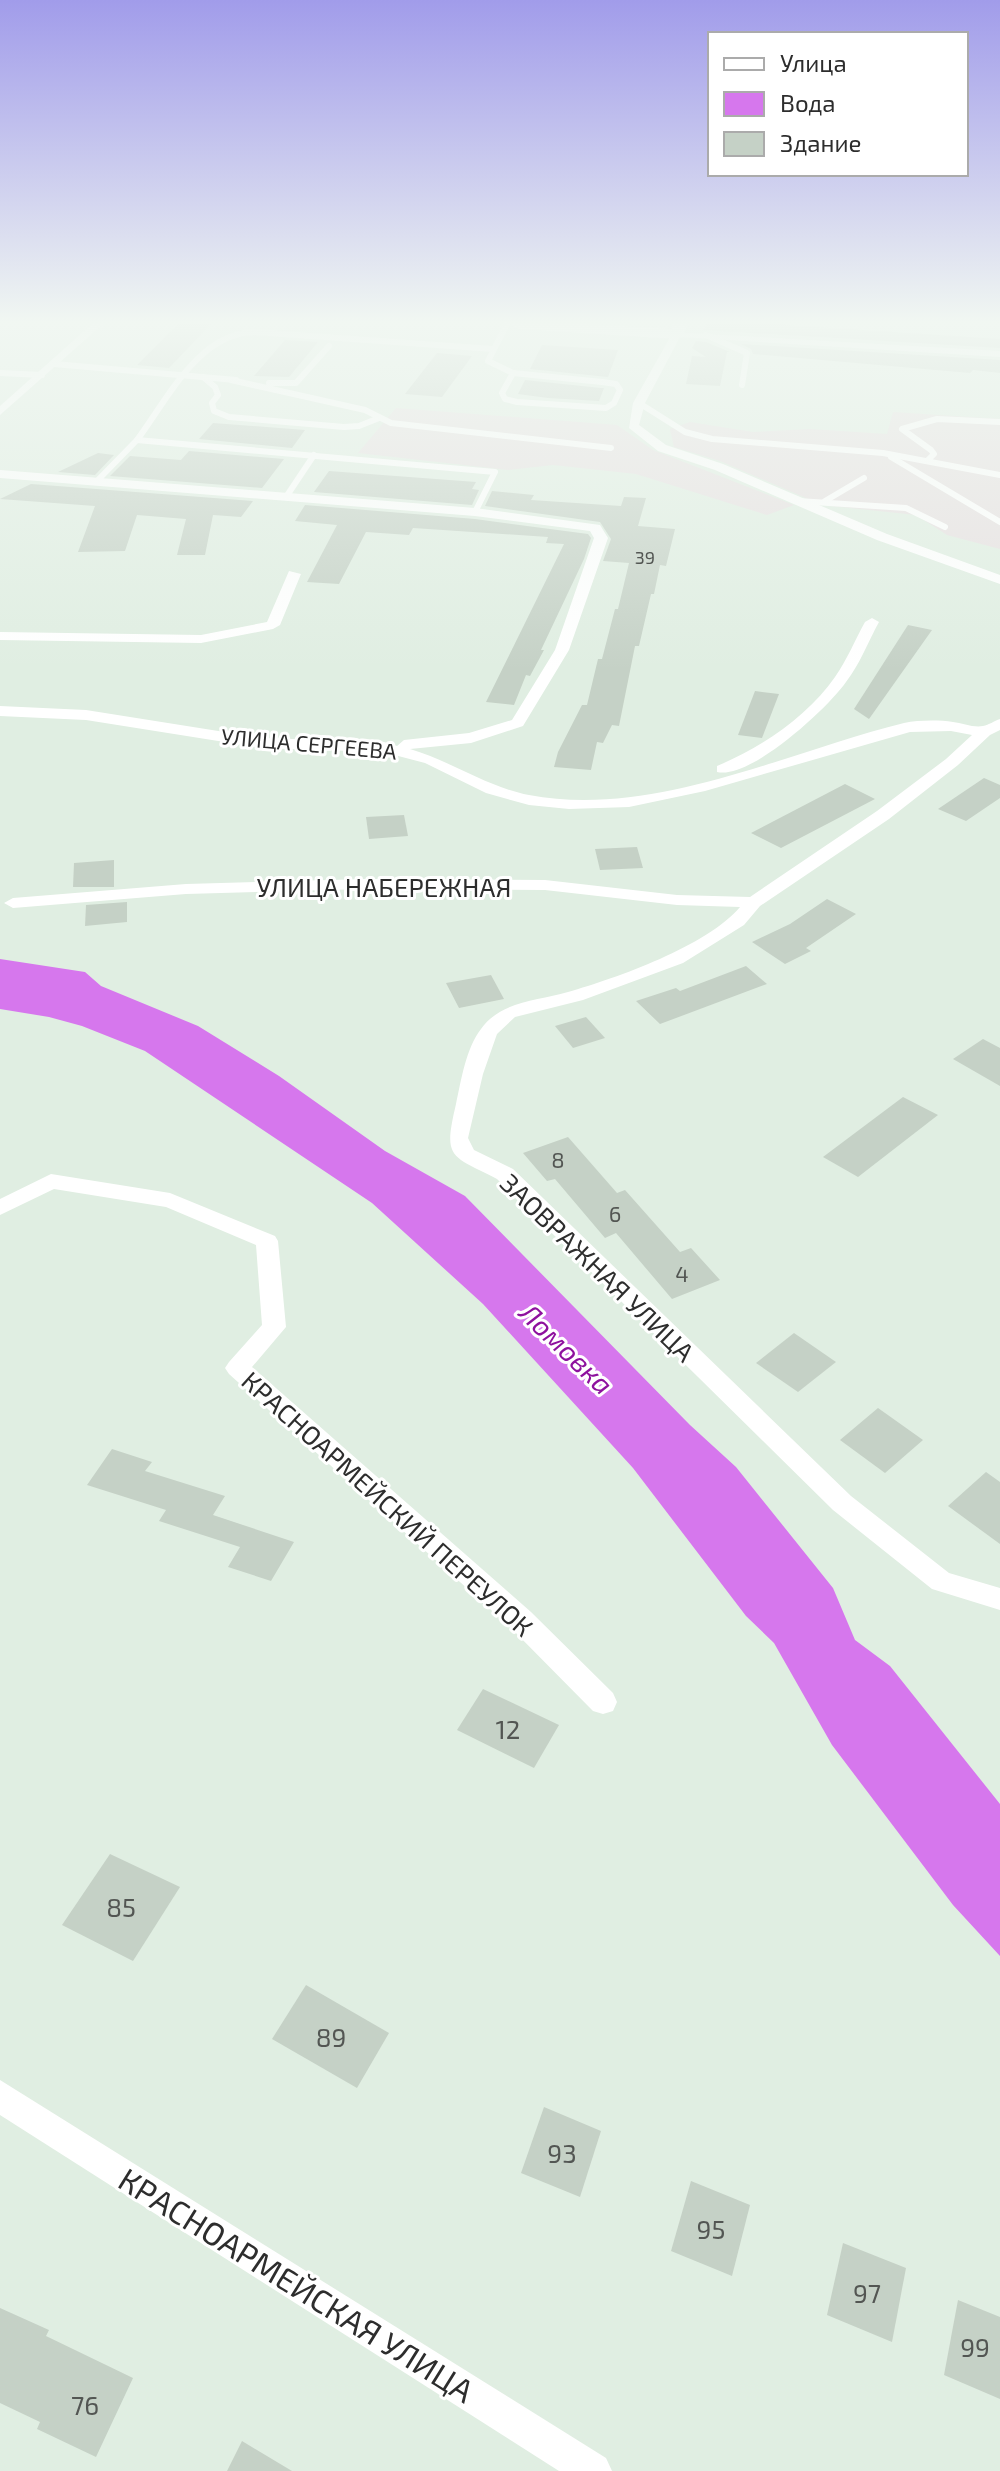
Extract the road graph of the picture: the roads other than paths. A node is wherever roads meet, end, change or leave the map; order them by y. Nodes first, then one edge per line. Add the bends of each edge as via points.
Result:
1 (531, 439) edge
2 (651, 439) edge
3 (716, 439) edge
4 (913, 439) edge
5 (137, 440) joint
6 (611, 448) dead end
7 (883, 453) junction
8 (314, 455) junction
9 (928, 460) junction
10 (0, 474) edge
11 (1000, 475) edge
12 (864, 478) dead end
13 (96, 482) junction
14 (286, 497) junction
15 (798, 501) junction
16 (825, 501) junction
17 (475, 512) junction
18 (1000, 522) edge
19 (945, 527) dead end
20 (294, 574) dead end
21 (1000, 580) edge
22 (872, 622) dead end
23 (0, 636) edge
24 (0, 711) edge
25 (992, 728) edge
26 (471, 738) junction
27 (384, 747) junction
28 (449, 768) junction
29 (629, 802) junction
30 (754, 902) junction
31 (13, 903) dead end
32 (0, 1208) edge
33 (1000, 1599) edge
34 (603, 1702) dead end
35 (0, 2096) edge
36 (593, 2471) edge

1 - 6 lane
2 - 15 street
3 - 7 lane
4 - 9 lane via 930,448 934,454
5 - 8 lane
5 - 13 lane
7 - 9 lane
7 - 18 lane
8 - 14 lane
8 - 17 lane via 495,472
9 - 11 lane
10 - 13 street
12 - 16 lane
13 - 14 street
14 - 17 street
15 - 16 lane
15 - 21 street
16 - 19 lane via 906,508
17 - 26 street via 595,528 601,538 562,650 537,695 518,723
20 - 23 street via 273,625 201,639
22 - 29 street via 841,679 798,723 742,763
24 - 27 street, УЛИЦА СЕРГЕЕВА via 86,715 262,743
25 - 29 street, УЛИЦА СЕРГЕЕВА via 909,727 705,786
25 - 30 street, ЗАОВРАЖНАЯ УЛИЦА via 883,815
26 - 27 street
26 - 28 street via 447,753
27 - 28 street, УЛИЦА СЕРГЕЕВА
28 - 29 street, УЛИЦА СЕРГЕЕВА via 492,790 529,800
30 - 31 street, УЛИЦА НАБЕРЕЖНАЯ via 677,900 545,885 366,884 186,889
30 - 33 street, ЗАОВРАЖНАЯ УЛИЦА via 738,921 676,959 576,996 508,1013 488,1032 458,1138 465,1154 505,1174 842,1503 941,1581
32 - 34 street, КРАСНОАРМЕЙСКИЙ ПЕРЕУЛОК via 51,1181 170,1200 267,1241 274,1327 237,1368 521,1620
35 - 36 street, КРАСНОАРМЕЙСКАЯ УЛИЦА

